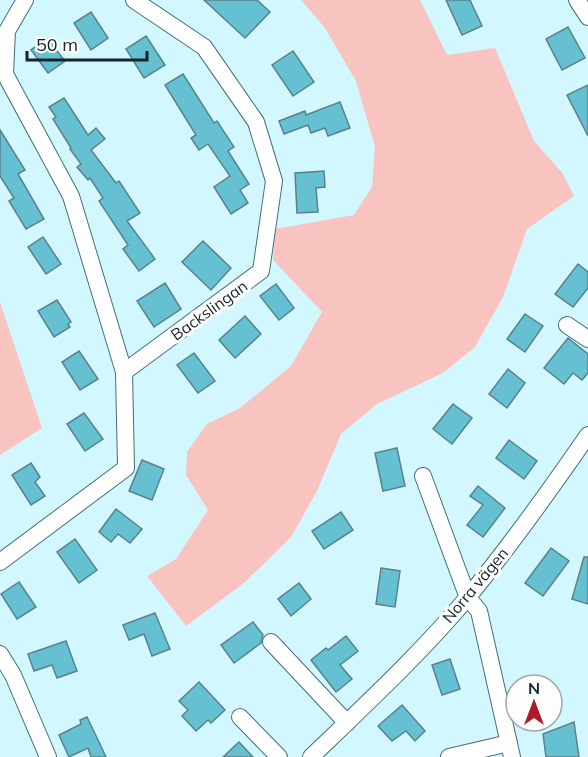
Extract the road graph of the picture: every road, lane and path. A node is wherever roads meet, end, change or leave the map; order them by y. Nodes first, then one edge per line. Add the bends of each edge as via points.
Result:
1 (24, 0) edge
2 (134, 0) edge
3 (577, 0) edge
4 (588, 18) edge
5 (567, 325) dead end
6 (588, 339) edge
7 (124, 372) junction
8 (588, 435) edge
9 (423, 476) dead end
10 (0, 562) edge
11 (468, 598) junction
12 (271, 642) dead end
13 (0, 654) edge
14 (240, 717) dead end
15 (347, 723) junction
16 (511, 750) edge
17 (48, 757) edge
18 (279, 757) edge
19 (311, 757) edge
20 (449, 757) edge

1 - 7 street via 7,31 5,74 71,196
2 - 7 street, Backslingan via 204,47 256,122 274,181 261,271
3 - 4 street
5 - 6 street
7 - 10 street via 126,468
8 - 11 street, Norra vägen
9 - 11 street
11 - 15 street, Norra vägen
11 - 16 street via 479,612
12 - 15 street
13 - 17 street
14 - 18 street
15 - 19 street, Norra vägen
16 - 20 street

